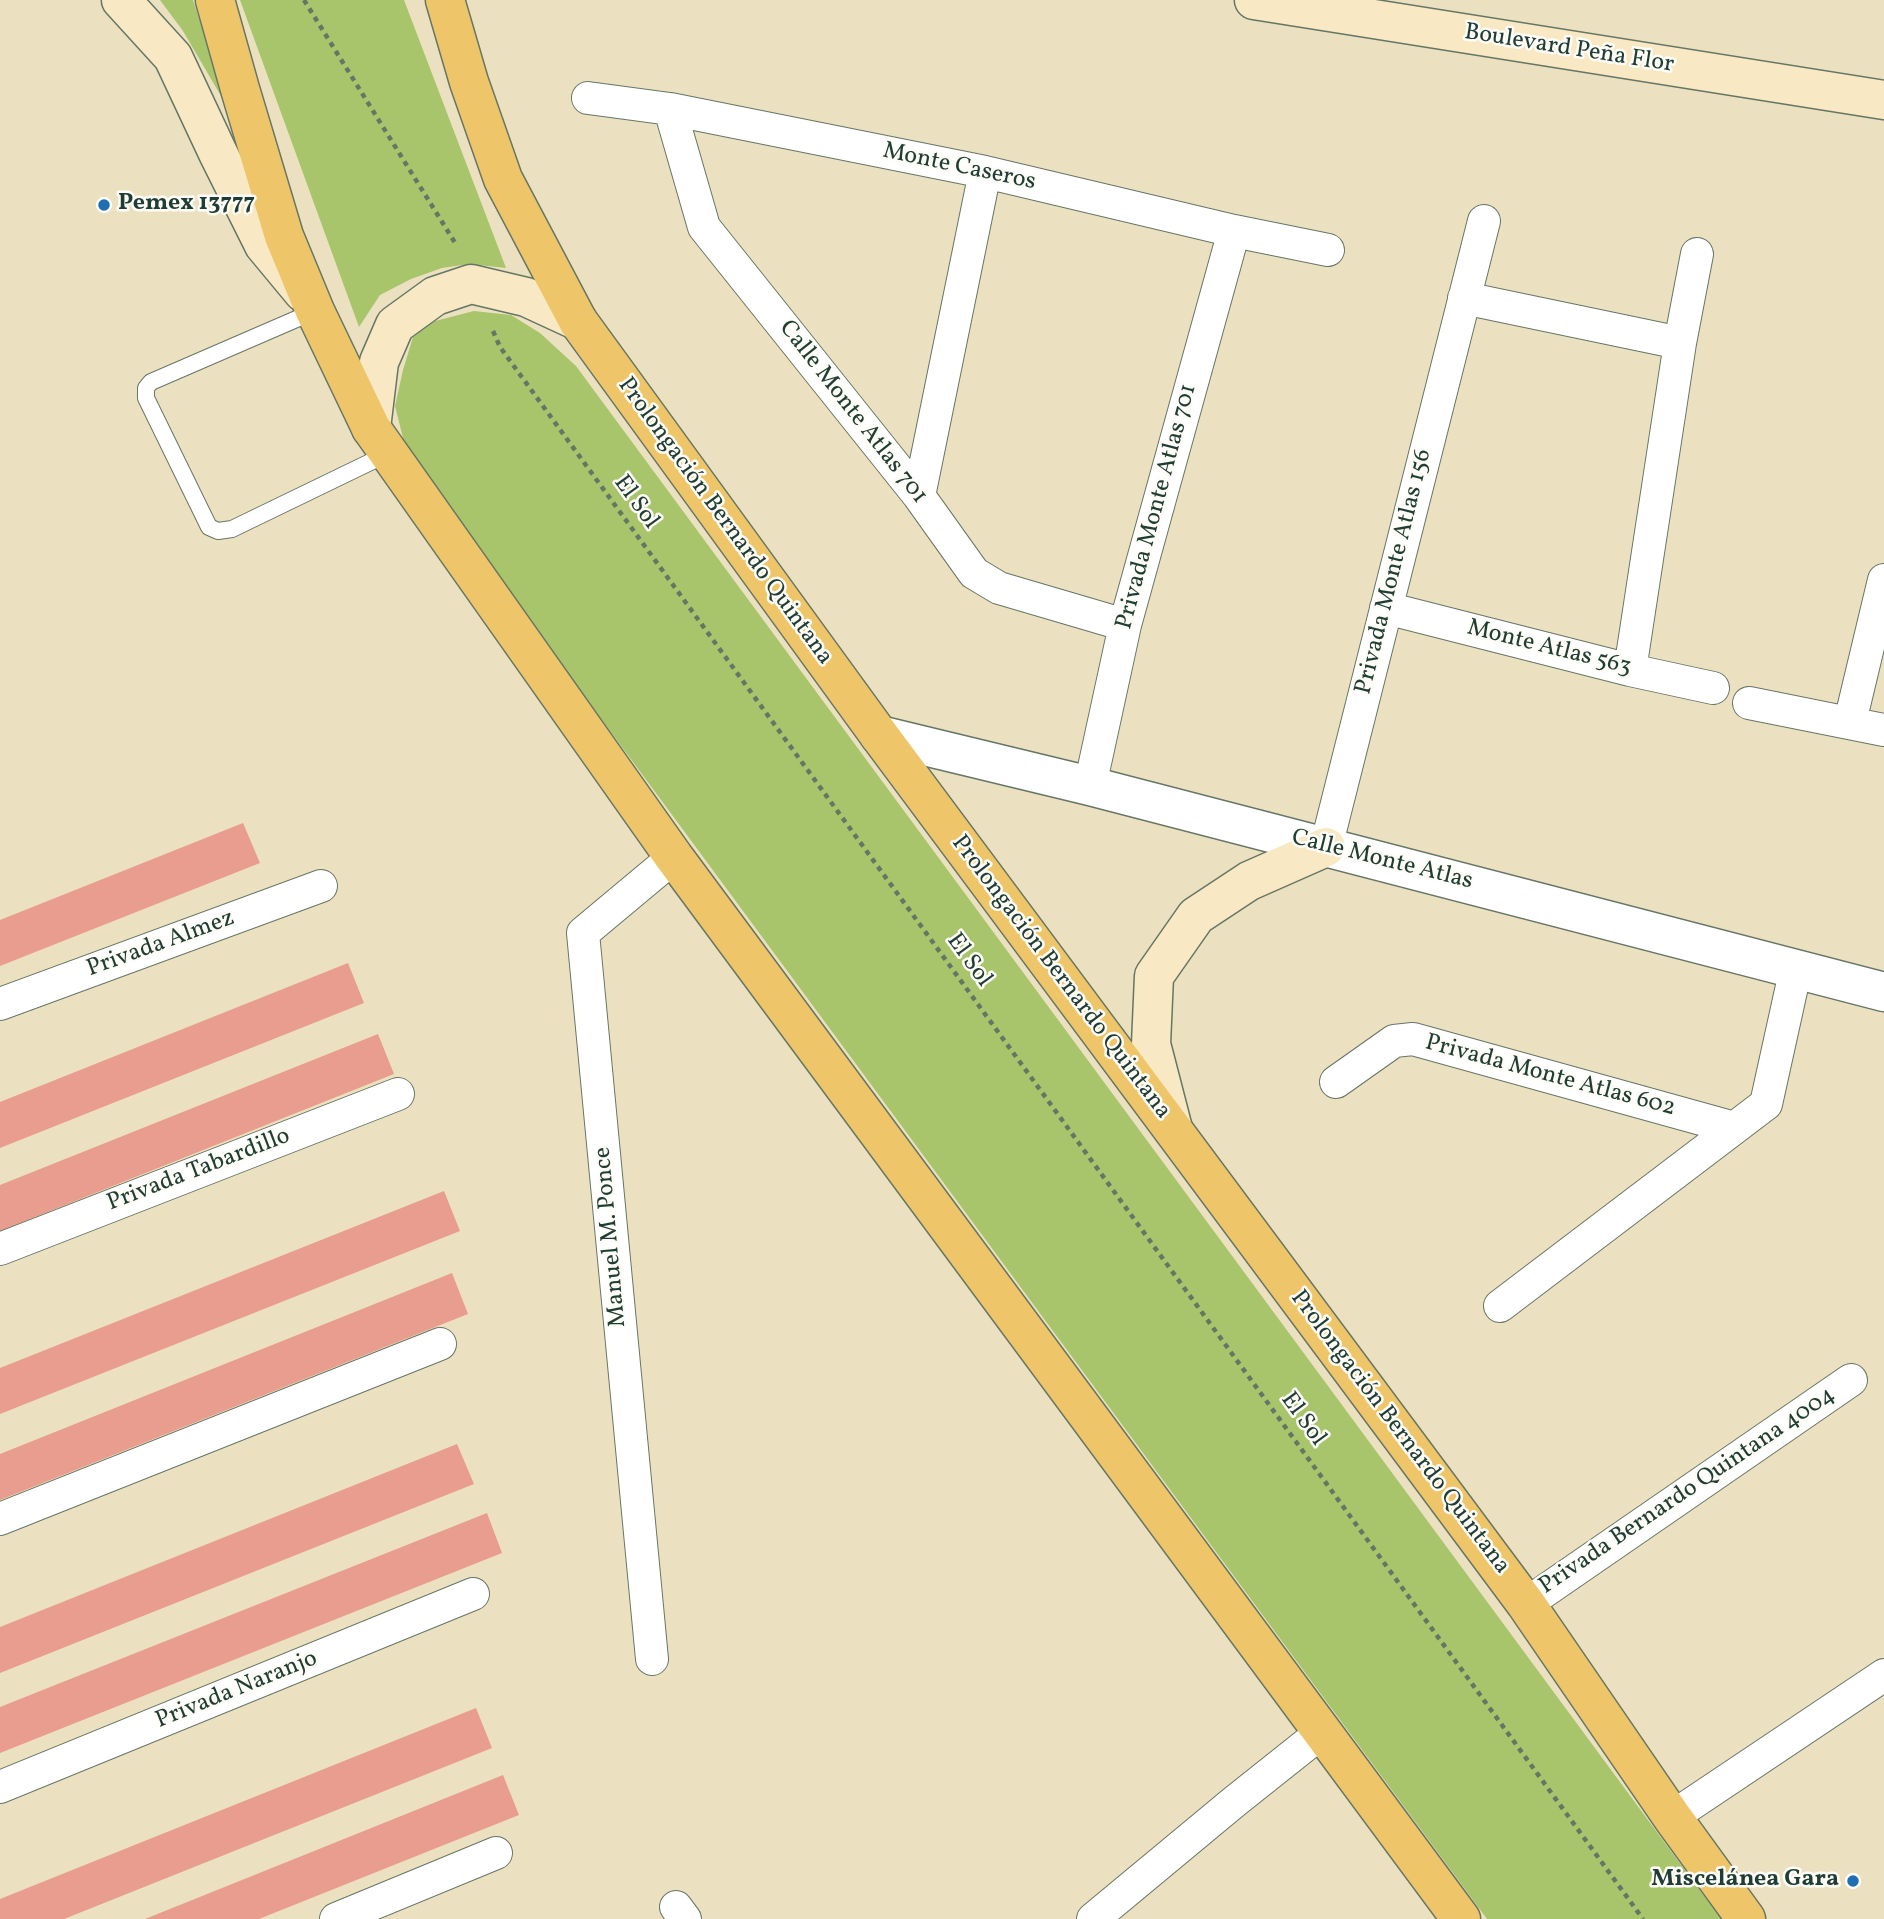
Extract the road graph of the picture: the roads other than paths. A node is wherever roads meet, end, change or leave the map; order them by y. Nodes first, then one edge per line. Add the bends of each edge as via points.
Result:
1 (121, 0) edge
2 (215, 0) edge
3 (445, 0) edge
4 (1254, 0) edge
5 (588, 98) dead end
6 (1884, 100) edge
7 (670, 108) junction
8 (985, 172) junction
9 (1484, 221) dead end
10 (1234, 231) junction
11 (1328, 250) dead end
12 (1697, 254) dead end
13 (1464, 298) junction
14 (313, 306) junction
15 (578, 321) junction
16 (1680, 344) junction
17 (380, 440) junction
18 (919, 496) junction
19 (1884, 580) edge
20 (1386, 608) junction
21 (1125, 625) junction
22 (1630, 670) junction
23 (1713, 688) dead end
24 (1749, 703) dead end
25 (1850, 722) junction
26 (1884, 730) edge
27 (879, 735) junction
28 (1090, 786) junction
29 (1326, 847) junction
30 (674, 857) junction
31 (321, 886) dead end
32 (1796, 968) junction
33 (1884, 992) edge
34 (0, 1004) edge
35 (1336, 1082) dead end
36 (398, 1094) dead end
37 (1734, 1128) junction
38 (1172, 1129) junction
39 (0, 1249) edge
40 (1500, 1306) dead end
41 (440, 1344) dead end
42 (1851, 1380) dead end
43 (0, 1519) edge
44 (473, 1594) dead end
45 (1526, 1604) junction
46 (652, 1659) dead end
47 (1884, 1675) edge
48 (1322, 1732) junction
49 (0, 1787) edge
50 (1672, 1817) junction
51 (496, 1853) dead end
52 (336, 1919) edge
53 (1093, 1919) edge
54 (1461, 1919) edge
55 (1746, 1919) edge

1 - 14 main road via 173,57 264,245
2 - 14 main road via 284,236
3 - 15 main road, Prolongación Bernardo Quintana via 503,179
4 - 6 main road, Boulevard Peña Flor
5 - 7 street, Monte Caseros
7 - 8 street, Monte Caseros
7 - 18 street, Calle Monte Atlas 701 via 704,227
8 - 10 street, Monte Caseros
8 - 18 street
9 - 13 street, Privada Monte Atlas 156
10 - 11 street, Monte Caseros
10 - 21 street, Privada Monte Atlas 701
12 - 16 street
13 - 16 street
13 - 20 street, Privada Monte Atlas 156
14 - 17 main road
14 - 17 lane via 146,388 146,398 209,527 232,529
15 - 17 main road via 526,297 471,284 435,296 395,325 379,362
15 - 27 main road, Prolongación Bernardo Quintana
16 - 22 street
17 - 30 main road
18 - 21 street, Calle Monte Atlas 701 via 974,573 999,588
19 - 25 street
20 - 22 street, Monte Atlas 563
20 - 29 street, Privada Monte Atlas 156
21 - 28 street, Privada Monte Atlas 701
22 - 23 street, Monte Atlas 563
24 - 25 street
25 - 26 street
27 - 28 street, Calle Monte Atlas
27 - 38 main road, Prolongación Bernardo Quintana
28 - 29 street, Calle Monte Atlas
29 - 32 street, Calle Monte Atlas
29 - 38 main road via 1249,881 1196,916 1154,976 1151,1044
30 - 46 street, Manuel M. Ponce via 583,933
30 - 48 main road
31 - 34 street, Privada Almez
32 - 33 street, Calle Monte Atlas
32 - 37 street via 1766,1104
35 - 37 street, Privada Monte Atlas 602 via 1394,1041 1413,1039
36 - 39 street, Privada Tabardillo
37 - 40 street
38 - 45 main road, Prolongación Bernardo Quintana
41 - 43 street
42 - 45 street, Privada Bernardo Quintana 4004
44 - 49 street, Privada Naranjo
45 - 50 main road, Prolongación Bernardo Quintana
47 - 50 street
48 - 53 street
48 - 54 main road
50 - 55 main road, Prolongación Bernardo Quintana
51 - 52 street

